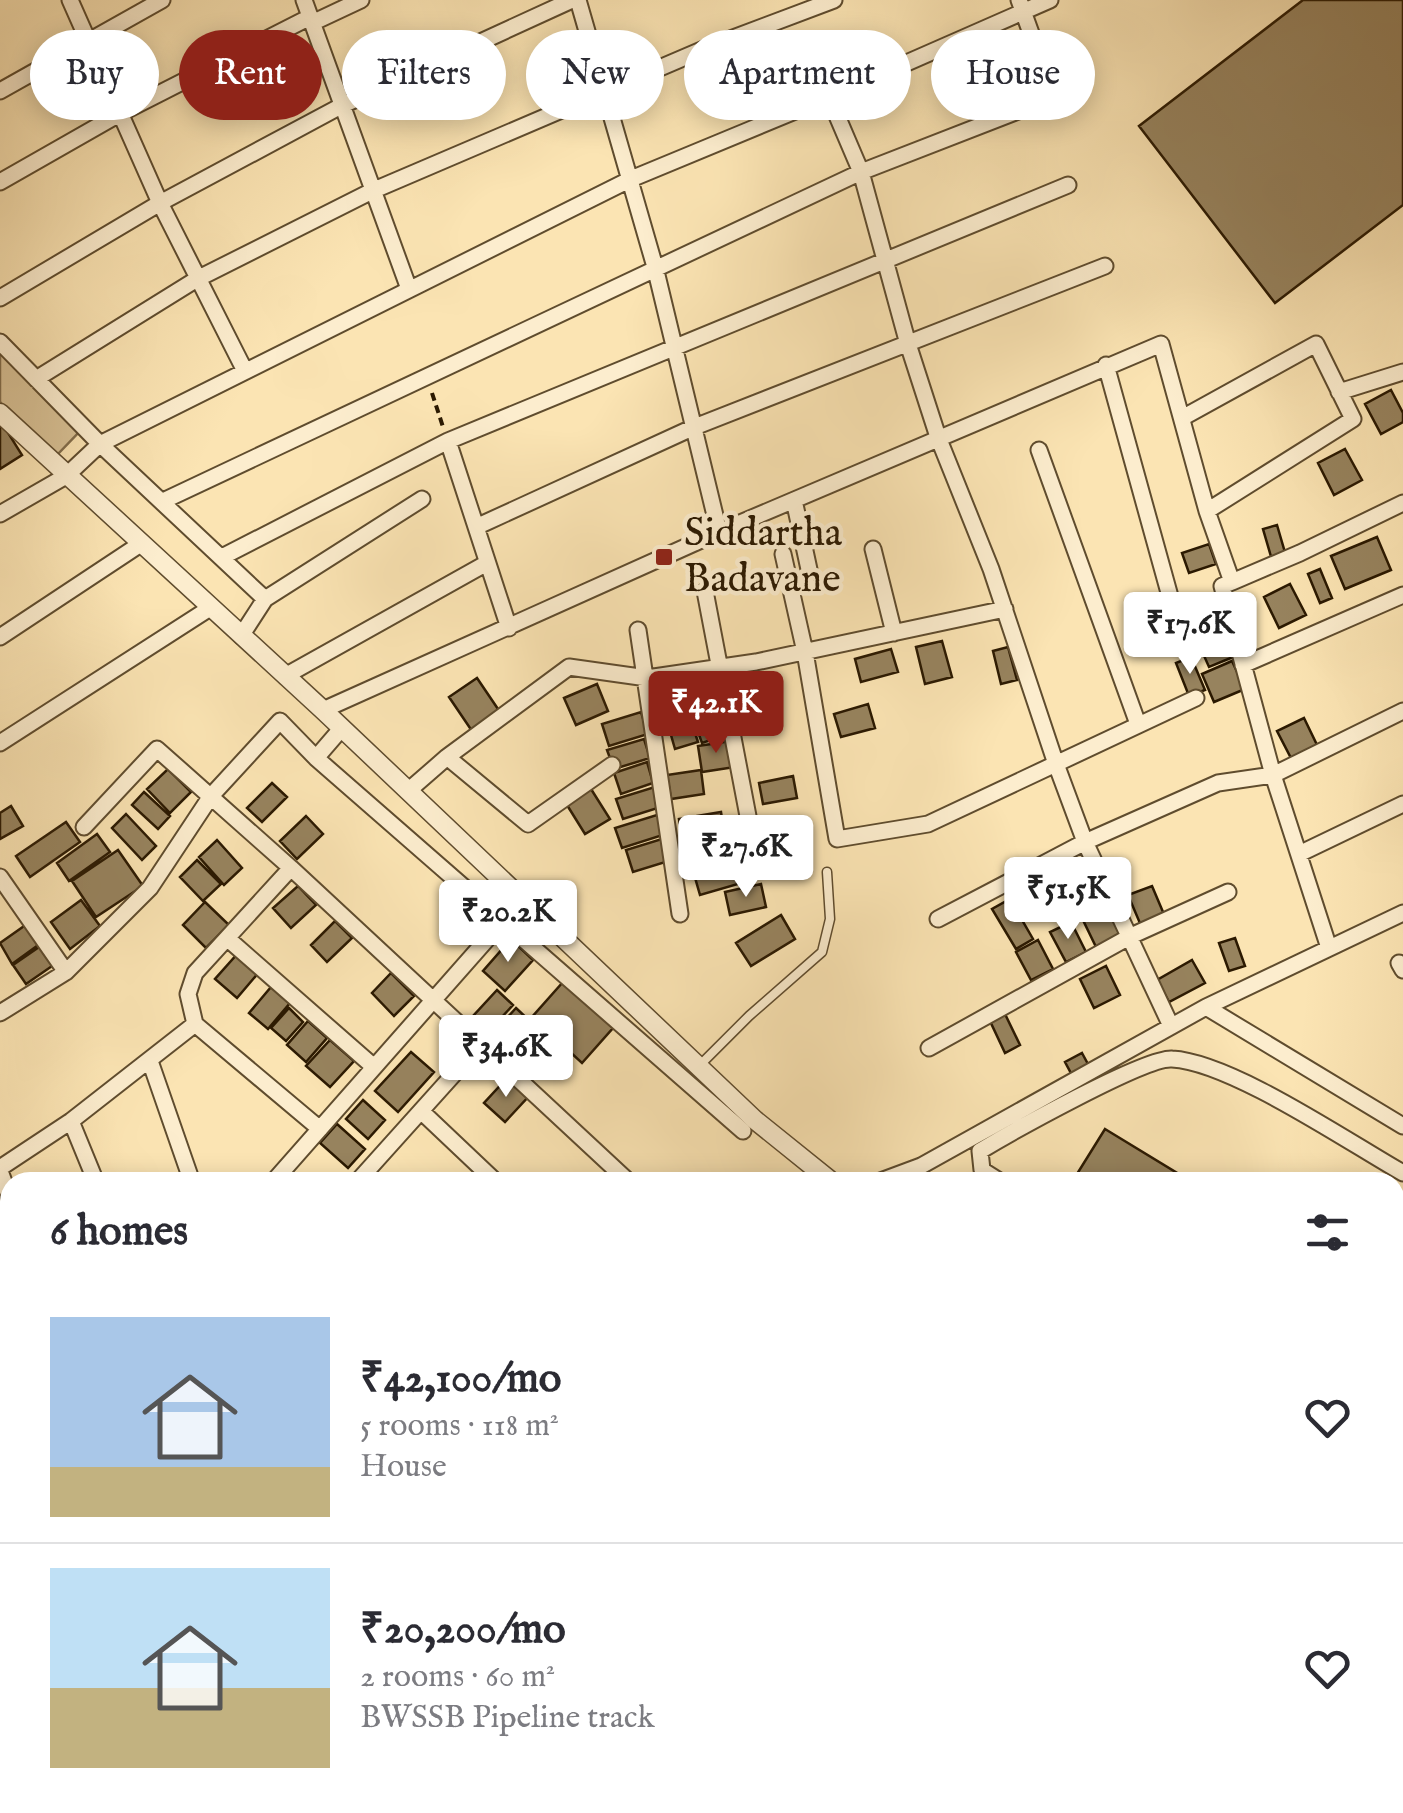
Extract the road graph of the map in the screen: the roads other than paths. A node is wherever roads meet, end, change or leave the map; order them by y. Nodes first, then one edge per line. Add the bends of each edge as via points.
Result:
1 (70, 0) edge
2 (162, 0) edge
3 (304, 0) edge
4 (361, 0) edge
5 (575, 0) edge
6 (834, 0) edge
7 (1050, 0) edge
8 (1022, 6) edge
9 (311, 20) junction
10 (84, 30) edge
11 (105, 30) edge
12 (585, 30) edge
13 (911, 58) edge
14 (664, 68) edge
15 (30, 73) edge
16 (0, 91) edge
17 (159, 95) edge
18 (341, 106) junction
19 (110, 120) edge
20 (124, 120) edge
21 (538, 120) edge
22 (614, 120) edge
23 (773, 120) edge
24 (839, 120) edge
25 (861, 172) junction
26 (631, 179) junction
27 (0, 182) edge
28 (1068, 185) dead end
29 (372, 191) junction
30 (160, 203) junction
31 (884, 260) junction
32 (1105, 266) dead end
33 (655, 268) junction
34 (196, 279) junction
35 (409, 289) junction
36 (0, 298) edge
37 (0, 342) edge
38 (908, 344) junction
39 (674, 346) junction
40 (1106, 365) junction
41 (245, 371) junction
42 (1403, 372) edge
43 (36, 379) junction
44 (1339, 392) junction
45 (0, 413) edge
46 (1182, 418) junction
47 (692, 428) junction
48 (938, 437) junction
49 (448, 441) junction
50 (100, 444) junction
51 (1039, 450) dead end
52 (66, 476) junction
53 (422, 500) dead end
54 (794, 500) junction
55 (164, 501) junction
56 (1403, 502) edge
57 (1207, 511) junction
58 (0, 514) edge
59 (476, 527) junction
60 (719, 532) junction
61 (142, 544) junction
62 (873, 548) dead end
63 (783, 554) dead end
64 (222, 557) junction
65 (487, 562) junction
66 (810, 574) dead end
67 (1232, 582) junction
68 (705, 591) dead end
69 (1403, 595) edge
70 (265, 599) junction
71 (1171, 600) dead end
72 (210, 608) junction
73 (1005, 610) junction
74 (509, 628) junction
75 (638, 630) dead end
76 (894, 633) junction
77 (241, 636) junction
78 (0, 637) edge
79 (804, 652) junction
80 (1242, 665) junction
81 (720, 668) junction
82 (285, 676) junction
83 (647, 678) junction
84 (1196, 698) dead end
85 (323, 710) junction
86 (1403, 711) edge
87 (1138, 724) junction
88 (342, 729) junction
89 (0, 743) edge
90 (447, 757) junction
91 (316, 758) junction
92 (1056, 764) junction
93 (612, 765) dead end
94 (1273, 775) junction
95 (408, 791) junction
96 (210, 796) junction
97 (1403, 804) edge
98 (84, 827) dead end
99 (1086, 842) junction
100 (1298, 854) junction
101 (756, 858) dead end
102 (291, 868) junction
103 (827, 872) dead end
104 (0, 877) edge
105 (1228, 892) dead end
106 (1403, 913) edge
107 (680, 914) dead end
108 (938, 919) dead end
109 (504, 920) junction
110 (1131, 936) junction
111 (228, 938) junction
112 (1328, 948) junction
113 (66, 972) junction
114 (433, 1000) junction
115 (1206, 1007) junction
116 (0, 1013) edge
117 (194, 1024) junction
118 (1170, 1026) junction
119 (481, 1044) junction
120 (929, 1048) dead end
121 (150, 1062) junction
122 (698, 1067) junction
123 (374, 1068) junction
124 (421, 1111) junction
125 (71, 1121) junction
126 (1403, 1126) edge
127 (320, 1128) junction
128 (742, 1131) dead end
129 (0, 1170) edge
130 (92, 1172) edge
131 (188, 1172) edge
132 (282, 1172) edge
133 (367, 1172) edge
134 (485, 1172) edge
135 (619, 1172) edge
136 (819, 1172) edge
137 (905, 1172) edge
138 (985, 1172) edge
139 (1400, 1172) edge

1 - 10 street
2 - 11 street
3 - 9 street
4 - 9 street
5 - 12 street
5 - 18 street
6 - 14 street
7 - 8 street
8 - 13 street
8 - 25 street via 1054,97
9 - 17 street
9 - 18 street
15 - 16 street
18 - 29 street
18 - 30 street
19 - 27 street
20 - 30 street
21 - 29 street
22 - 26 street
23 - 26 street
24 - 25 street
25 - 31 street
25 - 33 street
26 - 33 street
26 - 35 street
28 - 31 street
29 - 34 street
29 - 35 street
30 - 34 street
30 - 36 street
31 - 38 street
31 - 39 street
32 - 38 street
33 - 39 street
33 - 55 street
34 - 41 street
34 - 43 street
35 - 41 street
37 - 43 street
38 - 47 street
38 - 48 street
39 - 47 street
39 - 49 street
40 - 46 street via 1161,344
40 - 48 street
40 - 71 street
41 - 50 street
42 - 44 street
43 - 50 street
44 - 46 street via 1316,344
44 - 57 street via 1353,420
45 - 52 street
46 - 57 street
47 - 59 street
47 - 60 street
48 - 54 street
48 - 73 street
49 - 59 street
49 - 64 street
50 - 52 street
50 - 55 street
51 - 87 street
52 - 58 street
52 - 61 street
53 - 70 street
54 - 60 street
54 - 66 street
55 - 64 street
56 - 67 street
57 - 67 street
59 - 65 street
60 - 74 street
61 - 72 street
61 - 78 street
62 - 76 street
63 - 79 street
64 - 70 street
65 - 74 street
65 - 82 street
67 - 80 street via 1222,586
68 - 81 street
69 - 80 street
70 - 77 street
72 - 77 street
72 - 89 street
73 - 76 street
73 - 92 street
74 - 85 street
75 - 83 street
76 - 79 street
77 - 82 street
79 - 81 street
79 - 92 street via 837,840 928,824
80 - 94 street
81 - 83 street
81 - 101 street
82 - 85 street
83 - 90 street via 569,667
83 - 107 street
84 - 87 street
85 - 88 street
86 - 94 street
87 - 92 street
88 - 91 street
88 - 95 street
90 - 93 street via 528,824
90 - 95 street
91 - 96 street via 280,721
91 - 109 street
92 - 99 street
94 - 99 street via 1218,783
94 - 100 street
95 - 122 street
96 - 98 street via 157,749
96 - 102 street
96 - 113 street via 150,888
97 - 100 street
99 - 108 street
99 - 110 street
100 - 112 street
102 - 111 street
102 - 114 street
103 - 122 lane via 830,919 822,952
104 - 113 street
105 - 110 street
106 - 112 street
109 - 114 street
109 - 128 street
110 - 118 street
110 - 120 street
111 - 117 street via 191,980
111 - 123 street
112 - 115 street
113 - 116 street
114 - 119 street
114 - 123 street
115 - 118 street
115 - 126 street
117 - 121 street
117 - 127 street
118 - 137 street
119 - 124 street
119 - 135 street
121 - 125 street
121 - 131 street
122 - 136 street
123 - 127 street
124 - 133 street
124 - 134 street
125 - 129 street
125 - 130 street
127 - 132 street
138 - 139 street via 980,1150 1168,1058 1234,1077

